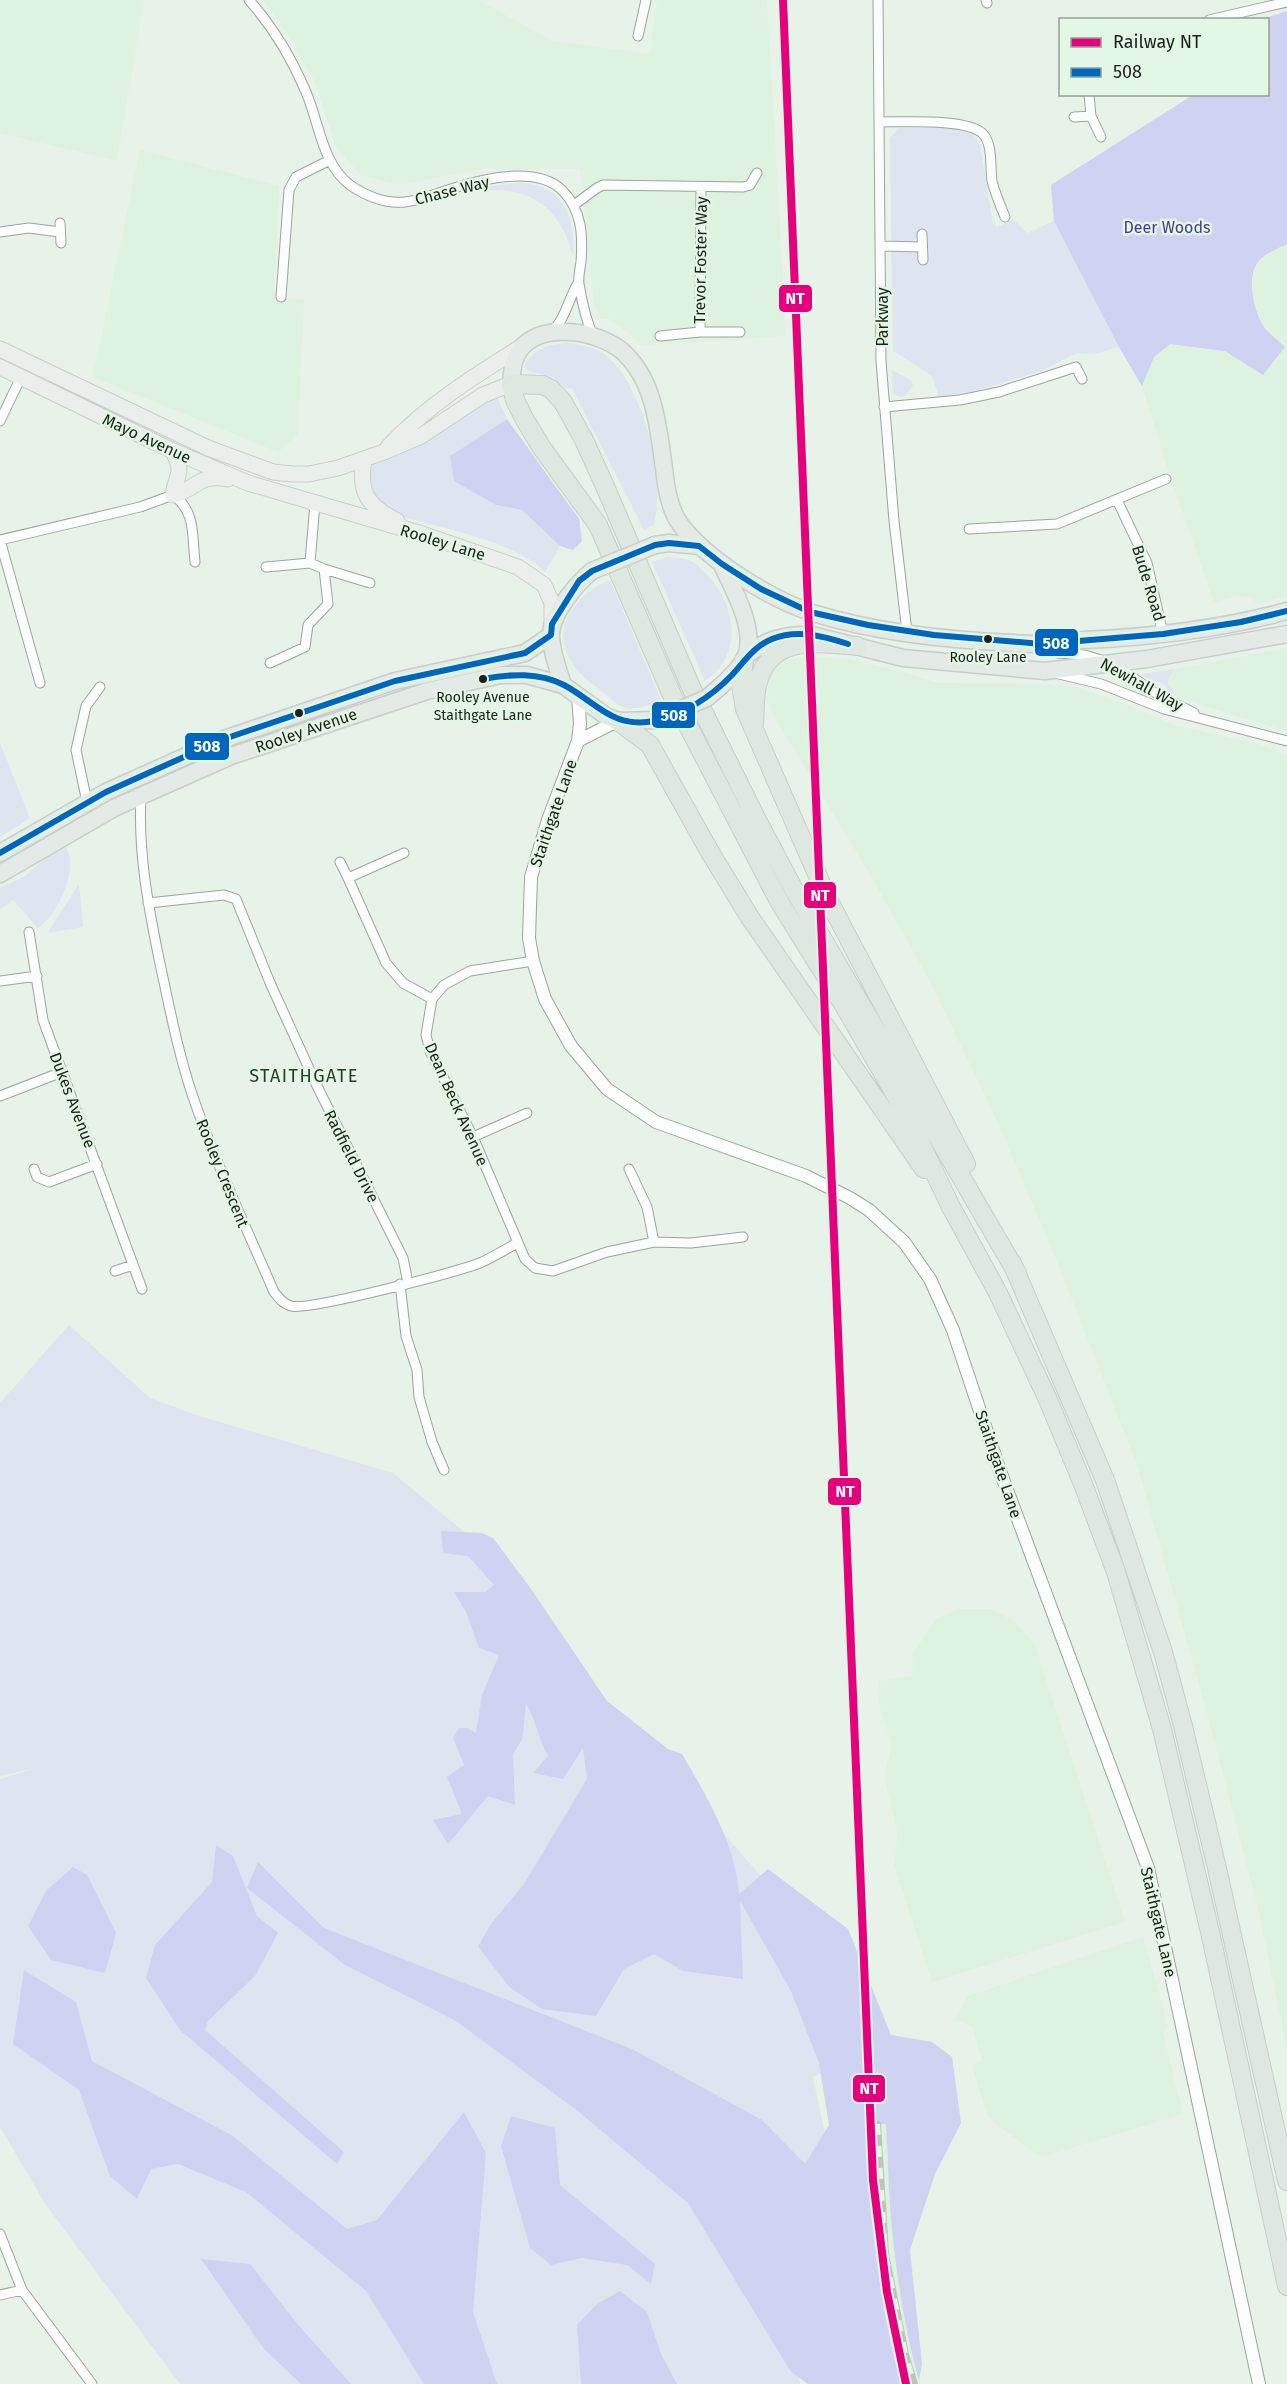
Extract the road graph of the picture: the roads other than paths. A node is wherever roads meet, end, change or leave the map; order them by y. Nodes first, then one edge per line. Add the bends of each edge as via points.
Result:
1 (249, 0) edge
2 (646, 0) edge
3 (878, 0) edge
4 (1287, 2) edge
5 (1218, 18) edge
6 (638, 36) dead end
7 (1089, 96) edge
8 (1091, 116) junction
9 (1074, 117) dead end
10 (880, 122) junction
11 (1101, 137) dead end
12 (330, 160) junction
13 (757, 173) dead end
14 (701, 187) junction
15 (574, 205) junction
16 (1005, 217) dead end
17 (0, 232) edge
18 (922, 234) dead end
19 (61, 243) dead end
20 (882, 246) junction
21 (922, 247) junction
22 (923, 260) dead end
23 (579, 283) junction
24 (281, 297) dead end
25 (699, 332) junction
26 (740, 332) dead end
27 (549, 334) junction
28 (593, 336) junction
29 (660, 336) dead end
30 (524, 345) junction
31 (0, 349) edge
32 (0, 366) edge
33 (21, 377) junction
34 (1082, 379) dead end
35 (511, 384) junction
36 (884, 407) junction
37 (0, 421) edge
38 (173, 451) junction
39 (384, 452) junction
40 (364, 460) junction
41 (1166, 479) dead end
42 (248, 483) junction
43 (173, 495) junction
44 (298, 498) joint
45 (1117, 500) junction
46 (315, 503) junction
47 (969, 529) dead end
48 (422, 534) junction
49 (0, 540) edge
50 (699, 546) junction
51 (195, 562) dead end
52 (310, 563) junction
53 (722, 564) junction
54 (266, 567) dead end
55 (324, 568) junction
56 (370, 583) dead end
57 (1287, 611) edge
58 (552, 629) junction
59 (907, 632) junction
60 (1163, 634) junction
61 (1287, 634) edge
62 (1042, 644) junction
63 (857, 646) junction
64 (745, 658) junction
65 (270, 663) dead end
66 (1114, 664) junction
67 (1045, 671) junction
68 (40, 683) dead end
69 (563, 685) junction
70 (100, 687) dead end
71 (578, 696) junction
72 (1207, 719) junction
73 (617, 721) junction
74 (754, 725) junction
75 (1285, 740) edge
76 (578, 741) junction
77 (141, 796) junction
78 (87, 802) junction
79 (0, 853) edge
80 (404, 853) dead end
81 (340, 862) dead end
82 (0, 874) edge
83 (348, 878) junction
84 (148, 903) junction
85 (28, 932) dead end
86 (533, 961) junction
87 (37, 976) junction
88 (0, 981) edge
89 (432, 999) junction
90 (62, 1072) junction
91 (0, 1096) edge
92 (527, 1113) dead end
93 (473, 1137) junction
94 (97, 1164) junction
95 (629, 1168) dead end
96 (34, 1169) dead end
97 (951, 1207) junction
98 (742, 1237) dead end
99 (654, 1242) junction
100 (517, 1243) junction
101 (133, 1265) junction
102 (115, 1271) dead end
103 (1017, 1273) junction
104 (404, 1284) junction
105 (142, 1289) dead end
106 (444, 1470) dead end
107 (1287, 2181) edge
108 (0, 2234) edge
109 (1287, 2286) edge
110 (22, 2290) junction
111 (0, 2295) edge
112 (90, 2383) edge
113 (1259, 2384) edge

1 - 12 street, Chase Way via 296,70
2 - 6 street
3 - 10 street, Parkway
4 - 5 street
7 - 8 street
8 - 9 street
8 - 11 street
10 - 16 street via 973,126 985,136 992,182
10 - 20 street, Parkway
12 - 15 street, Chase Way via 346,182 379,200 405,202 460,186 520,177 551,183
12 - 24 street via 296,177 288,190
13 - 14 street, Trevor Foster Way via 750,185 742,187
14 - 15 street, Trevor Foster Way via 613,184 597,188
14 - 25 street, Trevor Foster Way
15 - 23 street, Chase Way via 582,234
17 - 19 street via 60,228
18 - 21 street
20 - 21 street
20 - 36 street, Parkway
21 - 22 street
23 - 27 street via 562,320
23 - 28 street via 584,314
25 - 26 street, Trevor Foster Way
25 - 29 street, Trevor Foster Way
27 - 28 highway
27 - 30 highway
28 - 50 highway via 621,351 647,385 673,510
30 - 35 highway via 513,363
30 - 39 main road via 407,426
31 - 40 main road, Mayo Avenue via 256,467 309,474
32 - 33 main road, Mayo Avenue
33 - 37 street
33 - 38 main road, Mayo Avenue
34 - 36 street via 1076,367 999,392
35 - 39 main road via 483,394 421,436
35 - 97 highway via 515,400 542,448 598,525 672,695 730,810 780,903 908,1115
35 - 103 highway via 547,387 568,411 604,484 690,685 758,822
36 - 59 street, Parkway
38 - 42 main road, Mayo Avenue
38 - 43 main road via 180,467
39 - 40 main road, Mayo Avenue
40 - 48 main road via 362,481 372,506
41 - 45 street
42 - 43 main road via 216,477 200,480
42 - 44 main road, Mayo Avenue
43 - 49 street via 140,507
43 - 51 street via 189,510
44 - 46 main road, Rooley Lane
45 - 47 street via 1057,524
45 - 60 street, Bude Road via 1147,563
46 - 48 main road, Rooley Lane
46 - 52 street
48 - 58 main road, Rooley Lane via 518,567 544,585 552,603
49 - 68 street
50 - 53 highway
50 - 58 highway, bridge via 655,545 592,571 579,581
52 - 54 street
52 - 55 street
53 - 59 highway via 761,589 810,612
53 - 64 highway via 747,623
55 - 56 street
55 - 65 street via 328,604 308,626 305,647
57 - 60 highway
58 - 69 highway via 553,652
58 - 78 highway, Rooley Avenue via 525,653 395,681 224,739
59 - 62 highway
60 - 62 highway
61 - 66 highway
62 - 66 street, Newhall Way via 1058,653 1085,655
63 - 64 highway via 798,634 769,640
63 - 67 highway via 903,658
63 - 74 highway via 800,644 776,654 757,684
64 - 73 highway, bridge via 707,698 656,720
64 - 74 highway via 741,677 743,699
66 - 67 highway
66 - 72 street, Newhall Way via 1152,691
67 - 72 street, Newhall Way via 1101,684 1164,709
69 - 71 highway
69 - 77 highway, Rooley Avenue via 515,674 427,691 231,756
70 - 78 street via 86,706 76,750
71 - 73 highway
71 - 76 street, Staithgate Lane
72 - 75 street, Newhall Way
73 - 76 street, Staithgate Lane
73 - 97 highway via 650,745 749,916
74 - 103 highway via 828,899 955,1140
76 - 86 street, Staithgate Lane via 531,877 528,917
77 - 82 highway, Rooley Avenue
77 - 84 street, Rooley Crescent via 140,828
78 - 79 highway, Rooley Avenue
80 - 83 street
81 - 83 street
83 - 89 street via 386,963 404,983
84 - 104 street, Radfield Drive via 224,895 236,899 317,1086 403,1258
84 - 104 street, Rooley Crescent via 192,1095 221,1174 273,1292 291,1306 304,1307
85 - 87 street, Dukes Avenue
86 - 89 street via 470,970 444,985
86 - 113 street, Staithgate Lane via 544,999 571,1046 608,1089 656,1122 806,1176 850,1198 904,1242 930,1279 1148,1868
87 - 88 street
87 - 90 street, Dukes Avenue via 44,1020
89 - 93 street, Dean Beck Avenue via 426,1035 430,1051
90 - 91 street
90 - 94 street, Dukes Avenue
92 - 93 street
93 - 100 street, Dean Beck Avenue
94 - 96 street via 49,1182 37,1177
94 - 101 street, Dukes Avenue
95 - 99 street via 647,1207
97 - 109 highway via 998,1293 1049,1402 1116,1572 1162,1729
98 - 99 street, Dean Beck Avenue via 691,1243
99 - 100 street, Dean Beck Avenue via 607,1252 553,1271 535,1268
100 - 104 street, Rooley Crescent via 478,1263
101 - 102 street
101 - 105 street, Dukes Avenue
103 - 107 highway via 1105,1480 1163,1652 1219,1875
104 - 106 street, Radfield Drive via 406,1336 417,1370 419,1397
108 - 110 street
110 - 111 street
110 - 112 street

